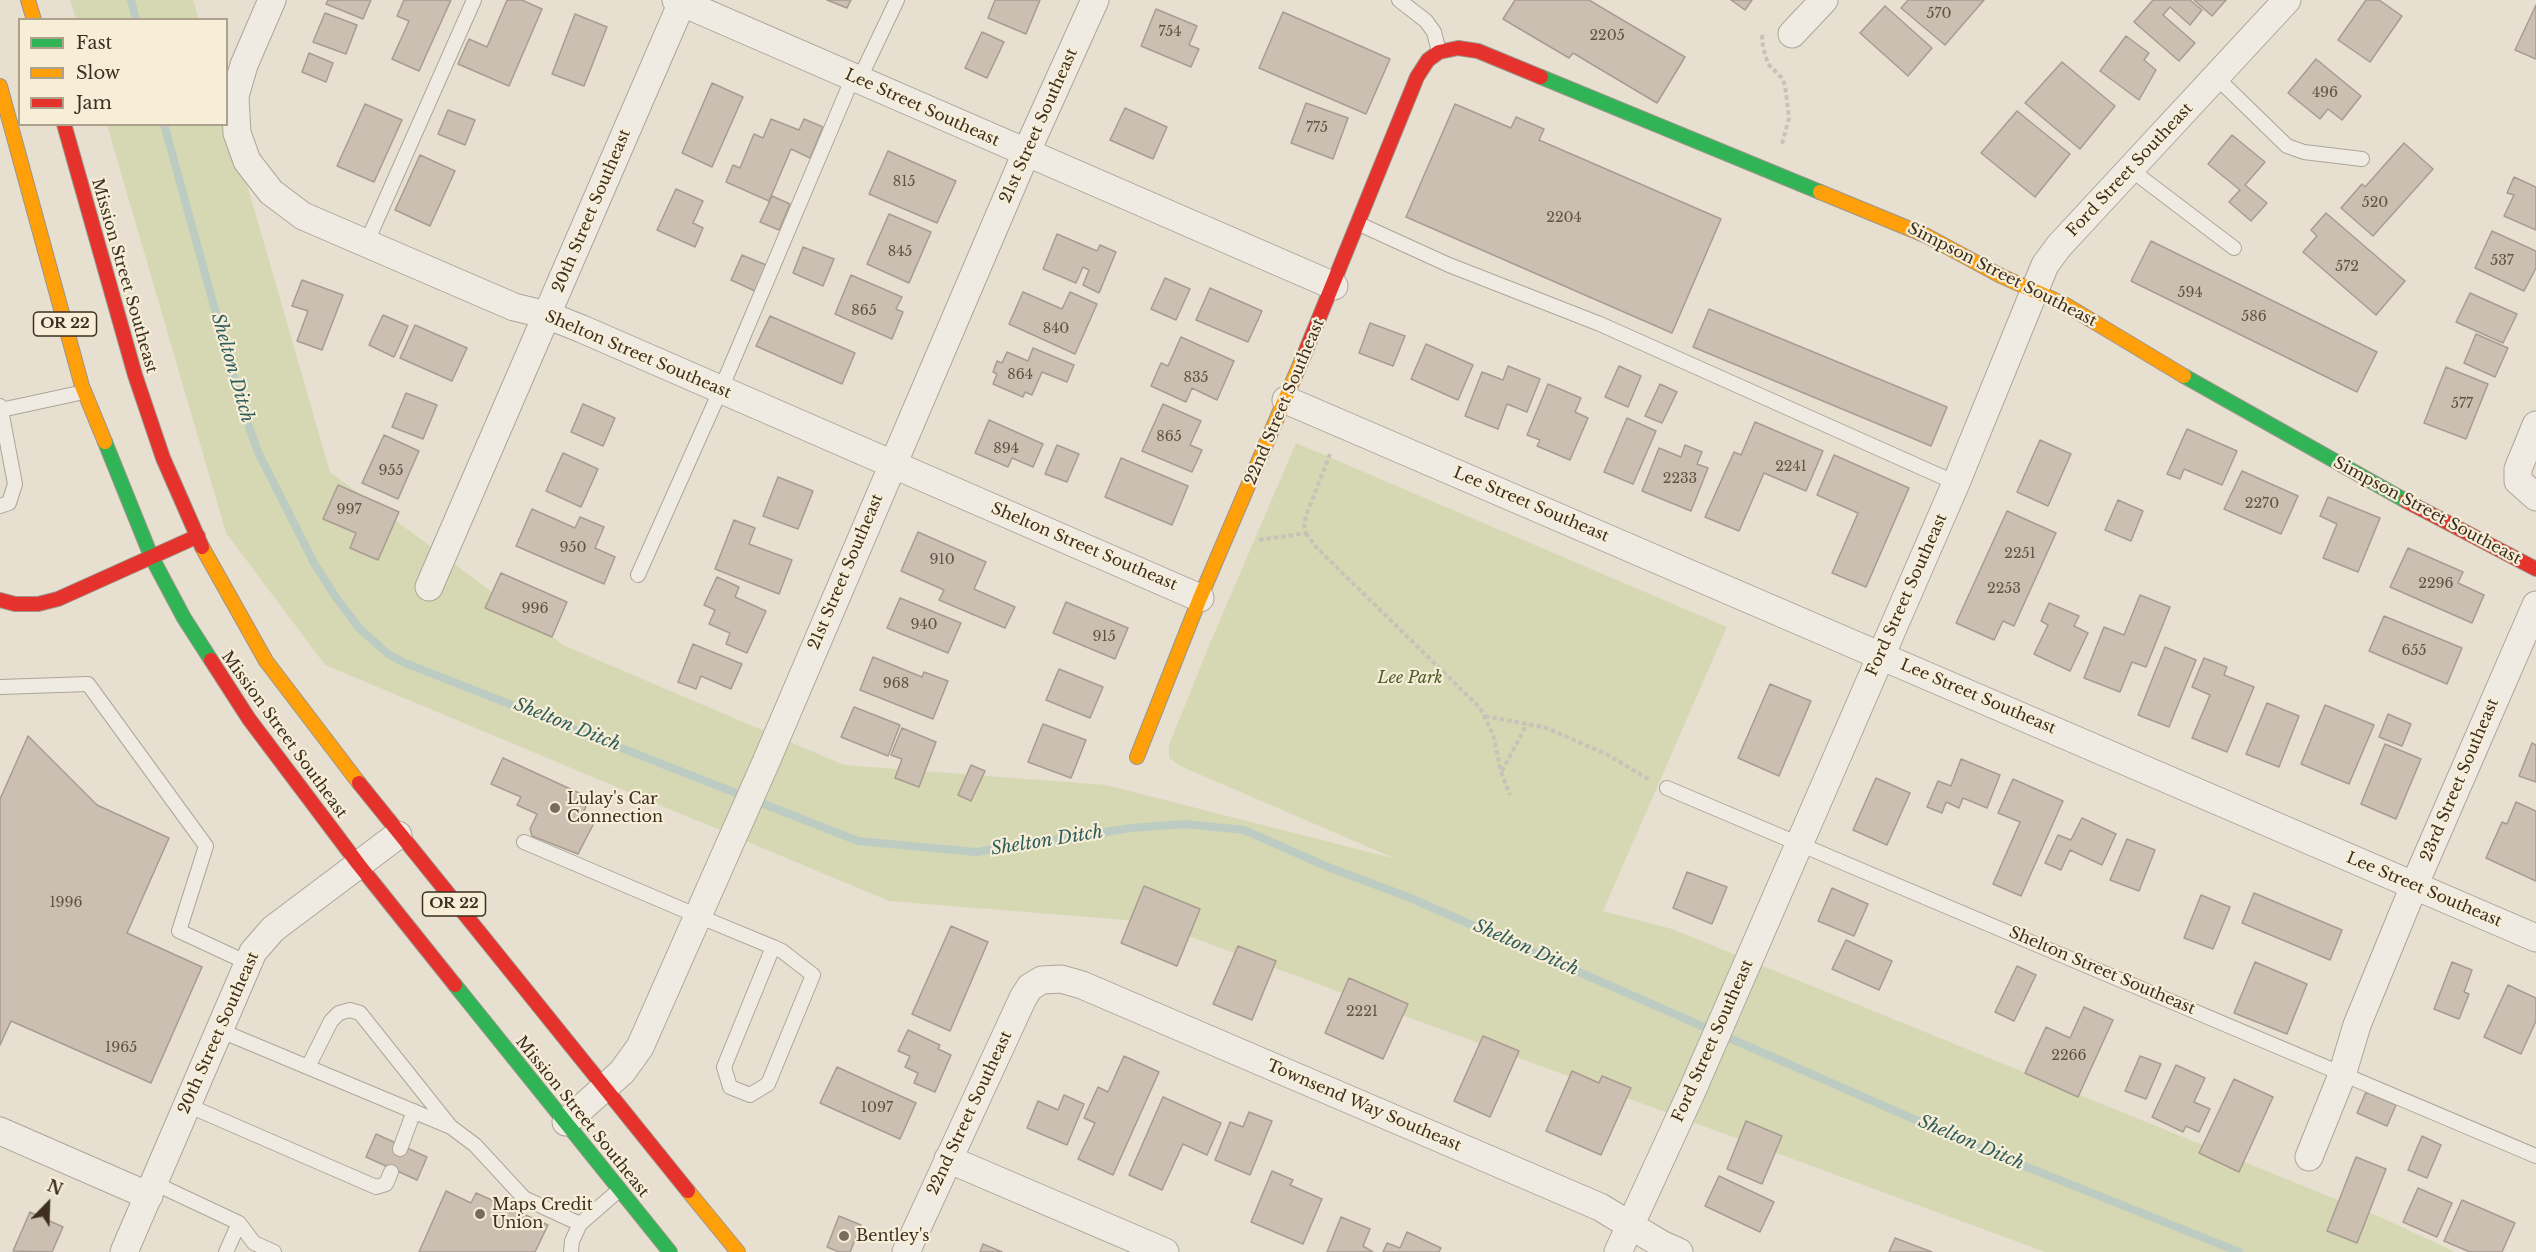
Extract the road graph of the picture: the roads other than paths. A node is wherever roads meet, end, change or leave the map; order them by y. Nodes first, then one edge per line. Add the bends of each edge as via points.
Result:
1 (28, 0) edge
2 (272, 0) edge
3 (474, 0) edge
4 (897, 0) edge
5 (1095, 0) edge
6 (1399, 0) edge
7 (1824, 0) edge
8 (2287, 0) edge
9 (680, 1) edge
10 (33, 18) edge
11 (1792, 34) road end
12 (1439, 52) junction
13 (2216, 77) junction
14 (856, 79) junction
15 (0, 86) edge
16 (65, 126) edge
17 (1026, 153) junction
18 (2362, 159) dead end
19 (2130, 169) junction
20 (1359, 224) junction
21 (366, 244) junction
22 (2234, 249) dead end
23 (1334, 286) junction
24 (2035, 292) junction
25 (547, 315) junction
26 (721, 389) junction
27 (84, 392) junction
28 (1286, 400) junction
29 (0, 408) edge
30 (2536, 424) edge
31 (892, 464) junction
32 (1956, 483) junction
33 (2527, 489) edge
34 (0, 506) edge
35 (198, 536) junction
36 (151, 556) junction
37 (2536, 569) edge
38 (638, 575) dead end
39 (429, 587) dead end
40 (1200, 598) junction
41 (0, 600) edge
42 (2536, 605) edge
43 (1880, 654) junction
44 (0, 687) edge
45 (1137, 757) dead end
46 (1667, 788) road end
47 (398, 835) junction
48 (524, 842) dead end
49 (1798, 842) junction
50 (358, 865) junction
51 (2414, 886) junction
52 (698, 916) junction
53 (2536, 938) edge
54 (773, 947) junction
55 (248, 963) junction
56 (1042, 981) joint
57 (219, 1030) junction
58 (308, 1067) junction
59 (2342, 1074) junction
60 (605, 1088) junction
61 (187, 1105) junction
62 (414, 1111) junction
63 (566, 1122) junction
64 (451, 1127) junction
65 (0, 1131) edge
66 (400, 1149) dead end
67 (2536, 1156) edge
68 (2309, 1157) dead end
69 (948, 1159) junction
70 (391, 1172) dead end
71 (151, 1190) junction
72 (619, 1190) junction
73 (235, 1222) junction
74 (580, 1224) junction
75 (1630, 1224) junction
76 (124, 1252) edge
77 (226, 1252) edge
78 (274, 1252) edge
79 (571, 1252) edge
80 (670, 1252) edge
81 (738, 1252) edge
82 (906, 1252) edge
83 (1165, 1252) edge
84 (1618, 1252) edge
85 (1679, 1252) edge

1 - 10 main road
2 - 21 street, Shelton Street Southeast via 235,96 237,133 247,161 271,192 303,216
3 - 21 lane
4 - 14 lane
5 - 17 street, 21st Street Southeast
6 - 12 lane via 1426,21 1434,32
7 - 11 street
8 - 13 street, Ford Street Southeast
9 - 14 street, Lee Street Southeast
9 - 25 street, 20th Street Southeast
12 - 20 main road, 22nd Street Southeast via 1417,77
12 - 24 main road, Simpson Street Southeast via 1458,48 1478,51 1906,226
13 - 18 lane via 2287,146 2304,152
13 - 19 street, Ford Street Southeast
14 - 17 street, Lee Street Southeast
14 - 26 lane
15 - 27 main road, Mission Street Southeast / OR 22
16 - 35 main road, Mission Street Southeast / OR 22 via 135,375 163,458
17 - 23 street, Lee Street Southeast
17 - 31 street, 21st Street Southeast
19 - 22 lane
19 - 24 street, Ford Street Southeast via 2058,246 2045,265
20 - 23 main road, 22nd Street Southeast
20 - 32 lane via 1449,265 1600,324
21 - 25 street, Shelton Street Southeast via 514,306
23 - 28 main road, 22nd Street Southeast
24 - 32 street, Ford Street Southeast
24 - 37 main road, Simpson Street Southeast via 2066,305 2195,383 2416,507
25 - 26 street, Shelton Street Southeast
25 - 39 street, 20th Street Southeast
26 - 31 street, Shelton Street Southeast
26 - 38 lane
27 - 29 lane
27 - 36 main road, Mission Street Southeast / OR 22
28 - 40 main road, 22nd Street Southeast
28 - 43 street, Lee Street Southeast
29 - 34 lane via 15,484 9,502
30 - 33 street via 2518,469
31 - 40 street, Shelton Street Southeast
31 - 52 street, 21st Street Southeast
32 - 43 street, Ford Street Southeast
35 - 36 main road
35 - 47 main road, Mission Street Southeast / OR 22 via 266,661
36 - 41 main road via 58,599 39,604
36 - 50 main road, Mission Street Southeast / OR 22 via 217,672
40 - 45 main road, 22nd Street Southeast
42 - 51 street, 23rd Street Southeast
43 - 49 street, Ford Street Southeast
43 - 51 street, Lee Street Southeast
44 - 55 lane via 88,684 206,846 179,931
46 - 49 lane, Shelton Street Southeast
47 - 50 street, 20th Street Southeast
47 - 60 main road, Mission Street Southeast / OR 22
48 - 52 lane
49 - 59 lane, Shelton Street Southeast
49 - 75 street, Ford Street Southeast via 1692,1091
50 - 55 street, 20th Street Southeast via 273,929
50 - 63 main road, Mission Street Southeast / OR 22
51 - 53 street, Lee Street Southeast
51 - 59 street, 23rd Street Southeast via 2357,1025
52 - 54 lane
52 - 60 street, 21st Street Southeast via 640,1047
54 - 54 lane via 724,1067 730,1087 750,1095 768,1084 813,975
55 - 57 street, 20th Street Southeast
56 - 69 street, 22nd Street Southeast via 1030,987 1023,998
56 - 75 street, Townsend Way Southeast via 1082,985 1600,1207
57 - 58 lane
57 - 61 street, 20th Street Southeast
58 - 62 lane
58 - 64 lane via 339,1013 360,1013
59 - 67 lane, Shelton Street Southeast
59 - 68 street, 23rd Street Southeast
60 - 63 street, 21st Street Southeast
60 - 81 main road, Mission Street Southeast / OR 22
61 - 70 lane via 376,1187 386,1184
61 - 71 street, 20th Street Southeast
62 - 64 lane
62 - 66 lane
63 - 72 main road, Mission Street Southeast / OR 22
64 - 74 lane via 475,1146 524,1198
65 - 71 street
69 - 82 street, 22nd Street Southeast
69 - 83 street
71 - 73 lane
71 - 76 street, 20th Street Southeast
72 - 74 lane
72 - 80 main road, Mission Street Southeast / OR 22
73 - 77 lane
73 - 78 lane via 254,1243
74 - 79 lane
75 - 84 street, Ford Street Southeast
75 - 85 street, Townsend Way Southeast

